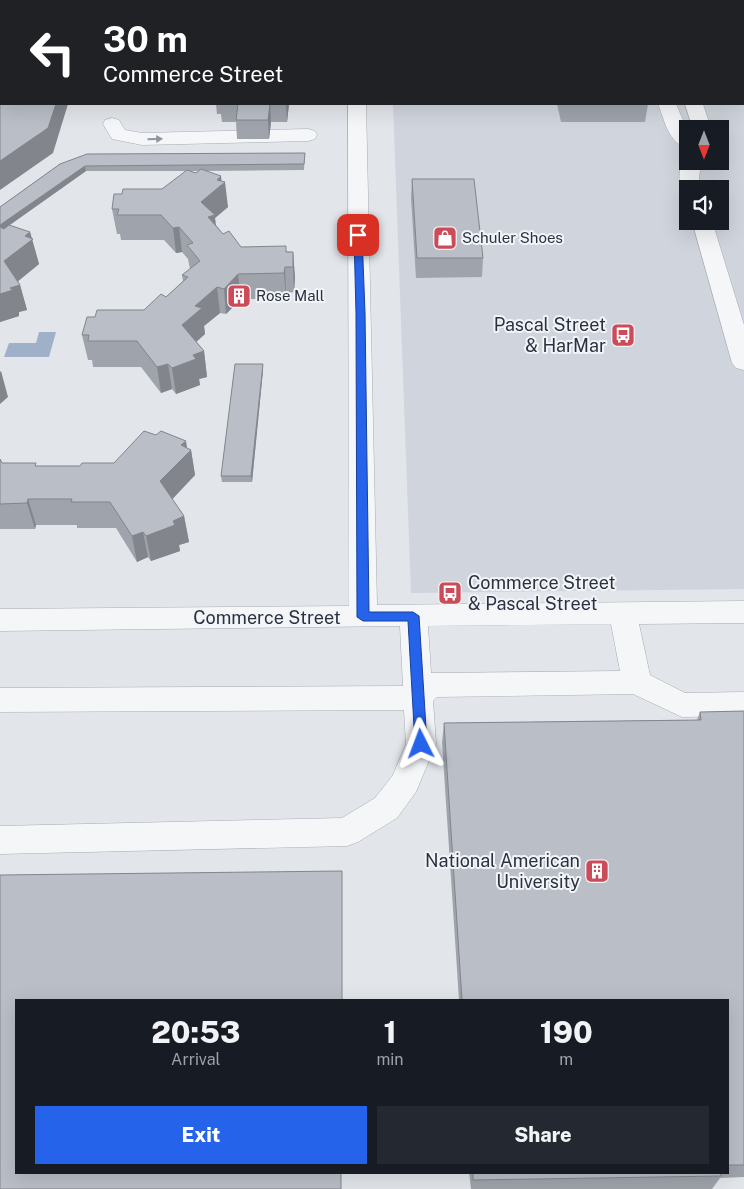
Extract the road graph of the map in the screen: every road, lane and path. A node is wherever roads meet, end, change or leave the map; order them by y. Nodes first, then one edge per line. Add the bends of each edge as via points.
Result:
1 (357, 105) edge
2 (667, 105) edge
3 (694, 105) edge
4 (699, 120) edge
5 (112, 124) dead end
6 (679, 134) edge
7 (308, 135) dead end
8 (705, 230) edge
9 (744, 363) edge
10 (744, 612) edge
11 (623, 613) junction
12 (413, 616) junction
13 (363, 617) junction
14 (0, 620) edge
15 (637, 682) junction
16 (418, 698) junction
17 (0, 700) edge
18 (744, 704) edge
19 (0, 840) edge

1 - 13 street
2 - 6 street
3 - 4 street
5 -> 7 street via 119,135 142,139
8 - 9 street
10 - 11 street, Commerce Street
11 - 12 street, Commerce Street
11 - 15 street
12 - 13 street, Commerce Street
12 - 16 street
13 - 14 street, Commerce Street
15 - 16 street via 430,685
15 - 18 street via 682,705
16 - 17 street
16 - 19 street via 421,744 405,783 386,808 347,832

